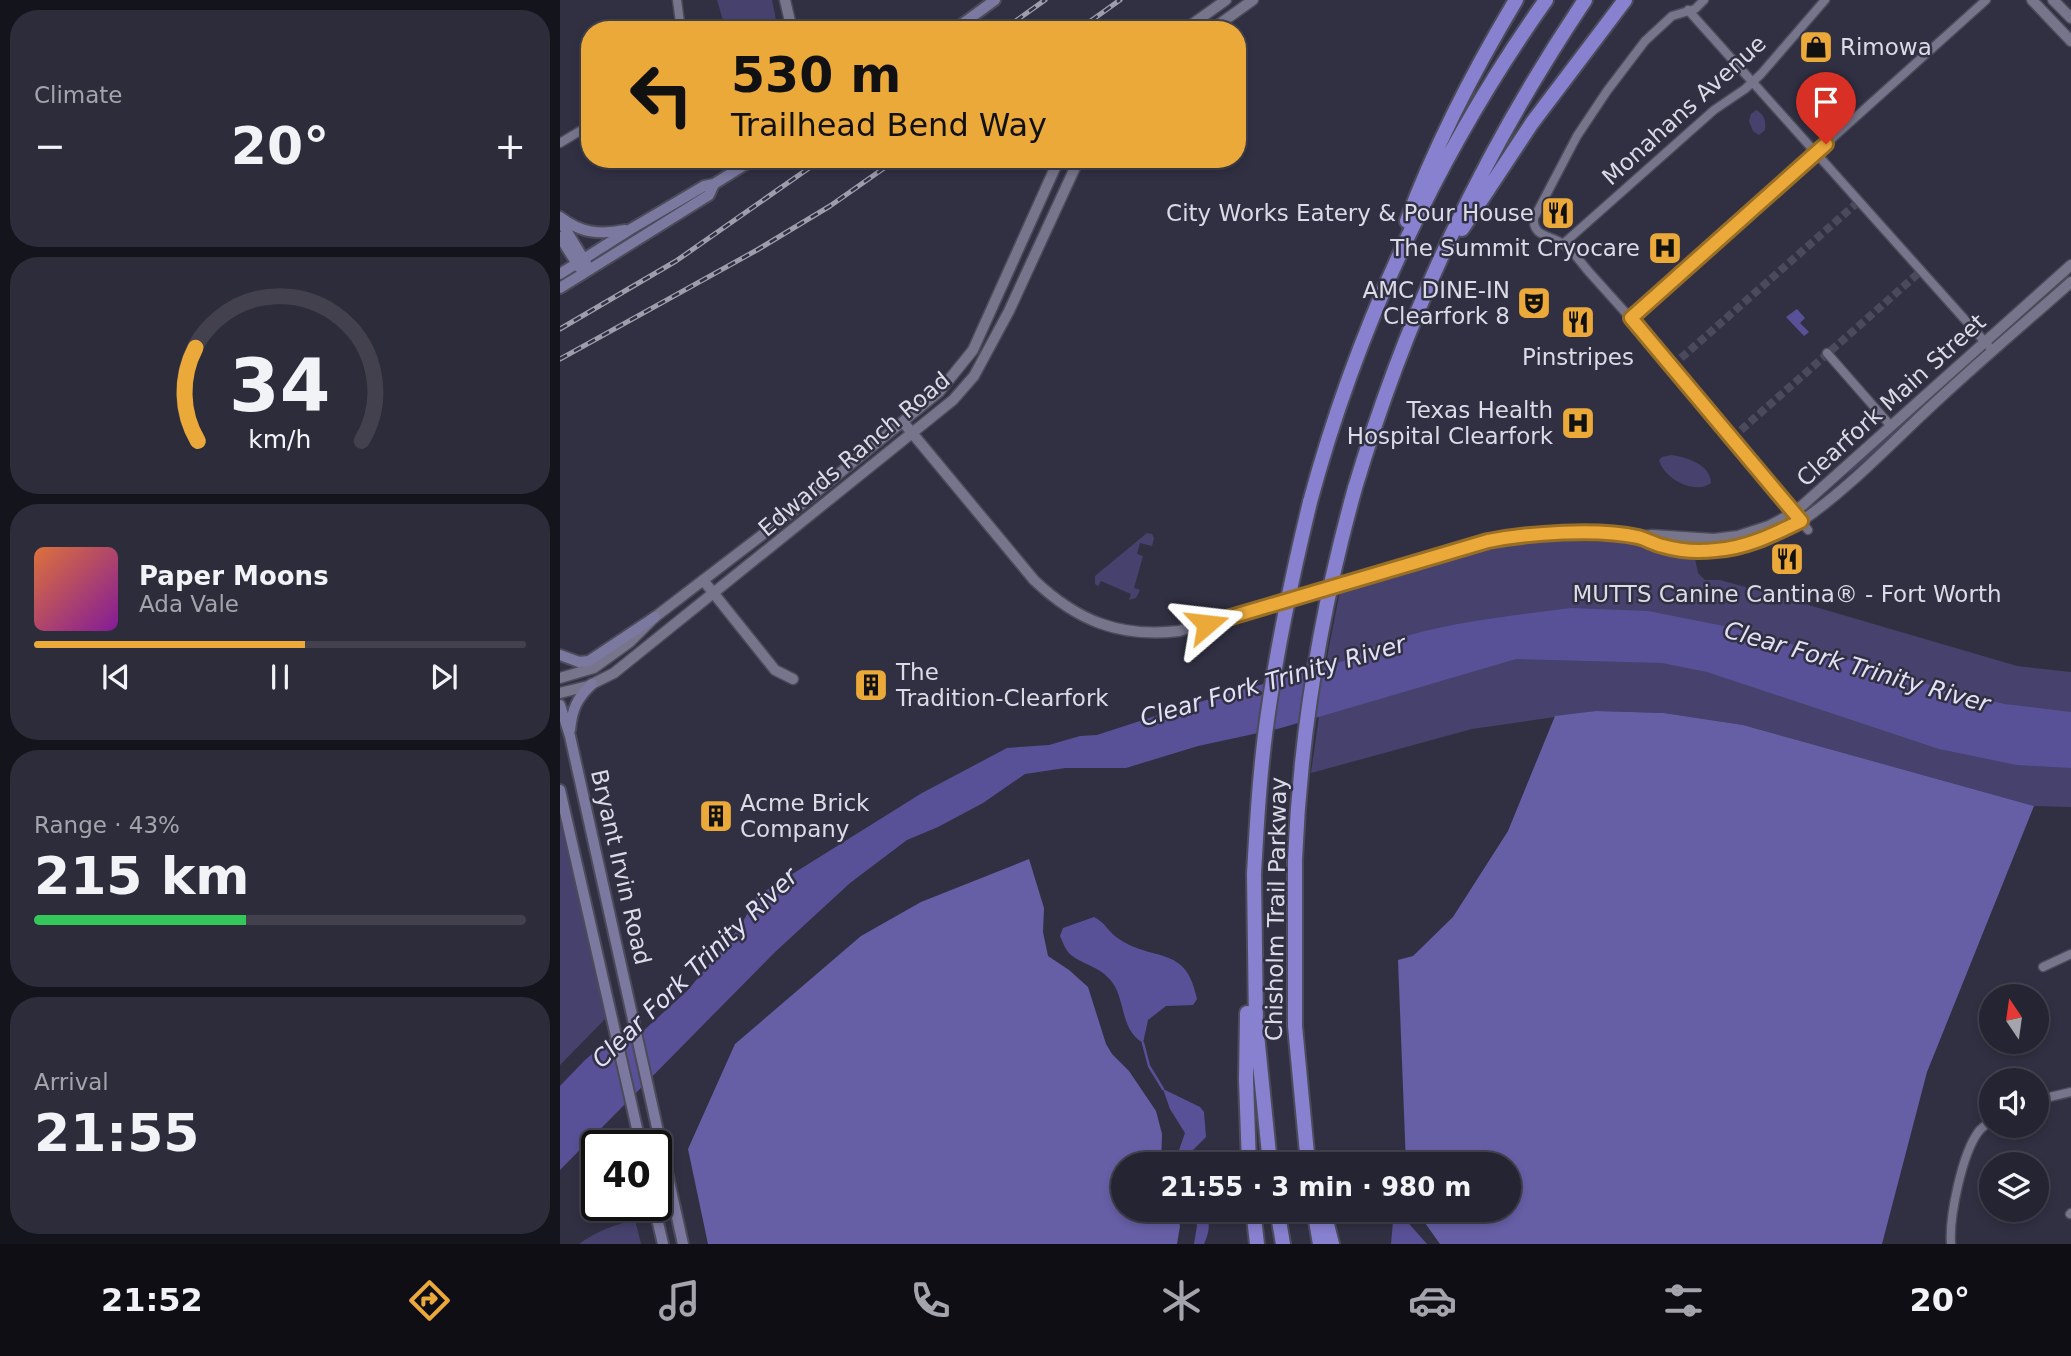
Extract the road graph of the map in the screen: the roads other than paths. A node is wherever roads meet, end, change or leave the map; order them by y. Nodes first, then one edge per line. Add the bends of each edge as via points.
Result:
1 (677, 0) edge
2 (785, 0) edge
3 (1226, 0) edge
4 (1253, 0) edge
5 (1516, 0) edge
6 (1546, 0) edge
7 (1585, 0) edge
8 (1625, 0) edge
9 (1704, 0) edge
10 (1825, 0) edge
11 (1986, 0) edge
12 (2032, 0) edge
13 (2053, 0) edge
14 (991, 1) edge
15 (1689, 10) junction
16 (2071, 19) edge
17 (680, 21) edge
18 (790, 21) edge
19 (965, 21) edge
20 (1197, 21) edge
21 (1224, 21) edge
22 (2071, 41) edge
23 (1752, 82) junction
24 (581, 130) edge
25 (560, 143) edge
26 (1815, 154) junction
27 (740, 168) edge
28 (1055, 168) edge
29 (1075, 168) edge
30 (714, 184) junction
31 (560, 219) edge
32 (631, 229) junction
33 (560, 237) edge
34 (1563, 244) junction
35 (2071, 265) edge
36 (583, 266) junction
37 (560, 274) edge
38 (2071, 282) edge
39 (1428, 284) junction
40 (560, 288) edge
41 (1631, 318) junction
42 (987, 319) junction
43 (1001, 325) junction
44 (1363, 339) junction
45 (1989, 347) junction
46 (1828, 354) dead end
47 (903, 422) junction
48 (1890, 425) junction
49 (912, 433) junction
50 (799, 506) junction
51 (1798, 516) junction
52 (1808, 530) dead end
53 (775, 546) junction
54 (703, 580) junction
55 (714, 594) junction
56 (655, 617) junction
57 (560, 655) edge
58 (560, 678) edge
59 (793, 679) dead end
60 (592, 684) junction
61 (560, 693) edge
62 (560, 705) edge
63 (570, 736) junction
64 (560, 790) edge
65 (2071, 954) edge
66 (1254, 956) junction
67 (2043, 967) dead end
68 (2071, 1092) edge
69 (2049, 1097) edge
70 (638, 1130) edge
71 (1979, 1131) edge
72 (1249, 1152) edge
73 (1269, 1152) edge
74 (1308, 1152) edge
75 (658, 1221) edge
76 (1254, 1222) edge
77 (1279, 1222) edge
78 (1316, 1222) edge
79 (1327, 1222) edge
80 (663, 1244) edge
81 (683, 1244) edge
82 (1257, 1244) edge
83 (1283, 1244) edge
84 (1320, 1244) edge
85 (1332, 1244) edge
86 (1951, 1244) edge

1 - 17 street
2 - 18 street
3 - 20 street
4 - 21 street
5 - 44 highway via 1431,164
6 - 44 highway, Chisholm Trail Parkway via 1440,173
7 - 39 highway, Chisholm Trail Parkway via 1498,142
8 - 39 highway via 1514,148
9 - 15 street
10 - 23 street, Monahans Avenue
11 - 26 street
12 - 22 street
13 - 16 street
14 - 19 main road
15 - 23 street
15 - 34 street via 1672,16 1645,41 1607,91 1556,174 1533,225 1539,233
23 - 26 street
23 - 34 street, Monahans Avenue
24 - 25 street
26 - 41 street
26 - 45 street
27 - 30 main road
28 - 42 street, Edwards Ranch Road
29 - 43 street, Edwards Ranch Road
30 - 32 main road
30 - 36 main road via 709,195
31 - 32 main road via 592,233
31 - 36 main road
32 - 36 main road
33 - 36 main road
34 - 41 street
35 - 45 street, Clearfork Main Street
36 - 37 main road
36 - 40 main road
38 - 45 street, Clearfork Main Street
39 - 74 highway, Chisholm Trail Parkway, bridge via 1381,404 1355,488 1311,681 1295,860 1295,1026
41 - 51 street
42 - 43 street
42 - 47 street, Edwards Ranch Road via 973,350 939,392
43 - 49 street, Edwards Ranch Road via 974,376 954,400
44 - 66 highway, Chisholm Trail Parkway, bridge via 1310,502 1282,624 1260,786
45 - 48 street, Clearfork Main Street
45 - 51 street, Clearfork Main Street via 1862,470
46 - 48 street
47 - 49 street, Clearfork Main Street
47 - 50 street, Edwards Ranch Road
48 - 51 street, Clearfork Main Street
49 - 51 street, Clearfork Main Street via 1055,600 1110,628 1153,634 1189,628 1518,535 1599,534 1639,537 1684,550 1720,550 1769,537
49 - 53 street, Edwards Ranch Road
50 - 53 street via 797,517
50 - 54 street, Edwards Ranch Road
51 - 52 street
53 - 55 street, Edwards Ranch Road
54 - 55 street
54 - 56 street, Edwards Ranch Road
55 - 59 street via 775,670
55 - 60 street, Edwards Ranch Road via 614,673
56 - 57 main road via 589,661
56 - 58 street, Edwards Ranch Road via 594,668
60 - 61 street, Edwards Ranch Road
60 - 63 main road via 577,698
62 - 63 main road, Bryant Irvin Road
63 - 81 main road, Bryant Irvin Road
64 - 70 main road, Bryant Irvin Road
65 - 67 street
66 - 72 highway via 1247,1016
66 - 73 highway, Chisholm Trail Parkway
68 - 69 street
71 - 86 street via 1967,1152 1951,1220
75 - 80 main road
76 - 82 highway
77 - 83 highway
78 - 84 highway
79 - 85 highway

